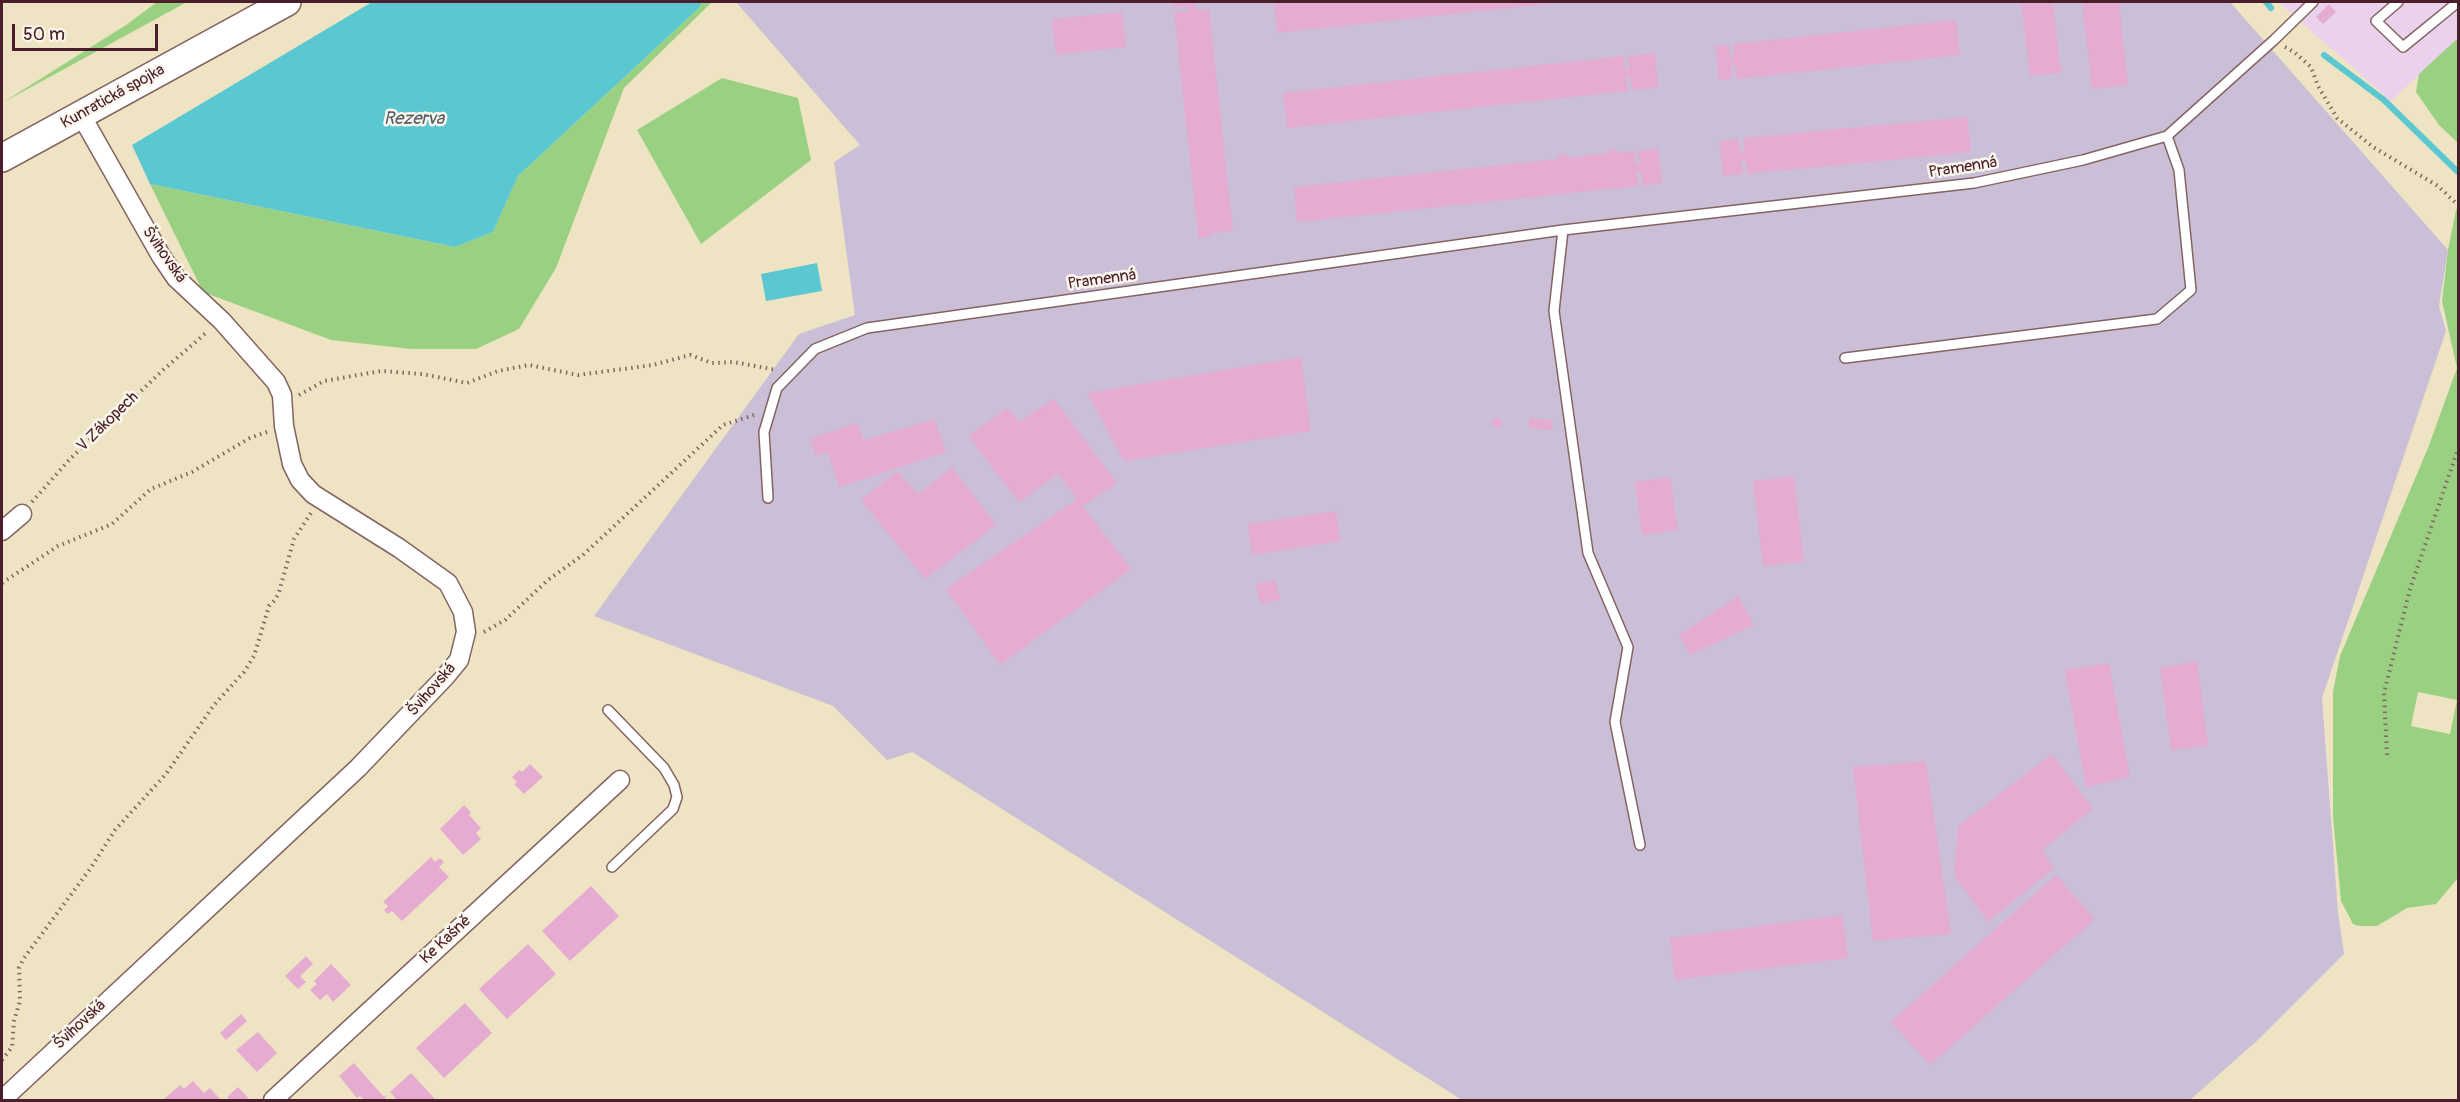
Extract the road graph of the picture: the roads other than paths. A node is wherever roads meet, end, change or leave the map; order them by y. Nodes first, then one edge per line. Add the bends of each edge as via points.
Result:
1 (287, 2) edge
2 (2313, 2) edge
3 (2398, 2) edge
4 (2458, 2) edge
5 (81, 115) junction
6 (2166, 136) junction
7 (2, 158) edge
8 (1563, 230) junction
9 (1845, 358) dead end
10 (768, 498) dead end
11 (22, 514) road end
12 (2, 531) edge
13 (608, 710) dead end
14 (620, 780) dead end
15 (1640, 845) dead end
16 (612, 867) dead end
17 (2, 1100) edge
18 (273, 1101) edge

1 - 5 main road, Kunratická spojka
2 - 6 lane, Pramenná
3 - 4 lane via 2376,21 2403,47
5 - 7 main road, Kunratická spojka
5 - 17 street, Švihovská via 176,278 222,321 276,382 282,394 292,464 300,480 322,499 448,583 466,623 459,660 422,703 358,768
6 - 8 lane, Pramenná via 2083,160 1974,183
6 - 9 lane via 2179,170 2191,290 2157,319
8 - 10 lane, Pramenná via 867,328 814,349 777,388 764,432
8 - 15 lane via 1554,311 1588,553 1628,647 1615,722
11 - 12 street
13 - 16 lane via 664,768 677,798 673,809
14 - 18 street, Ke Kašně

